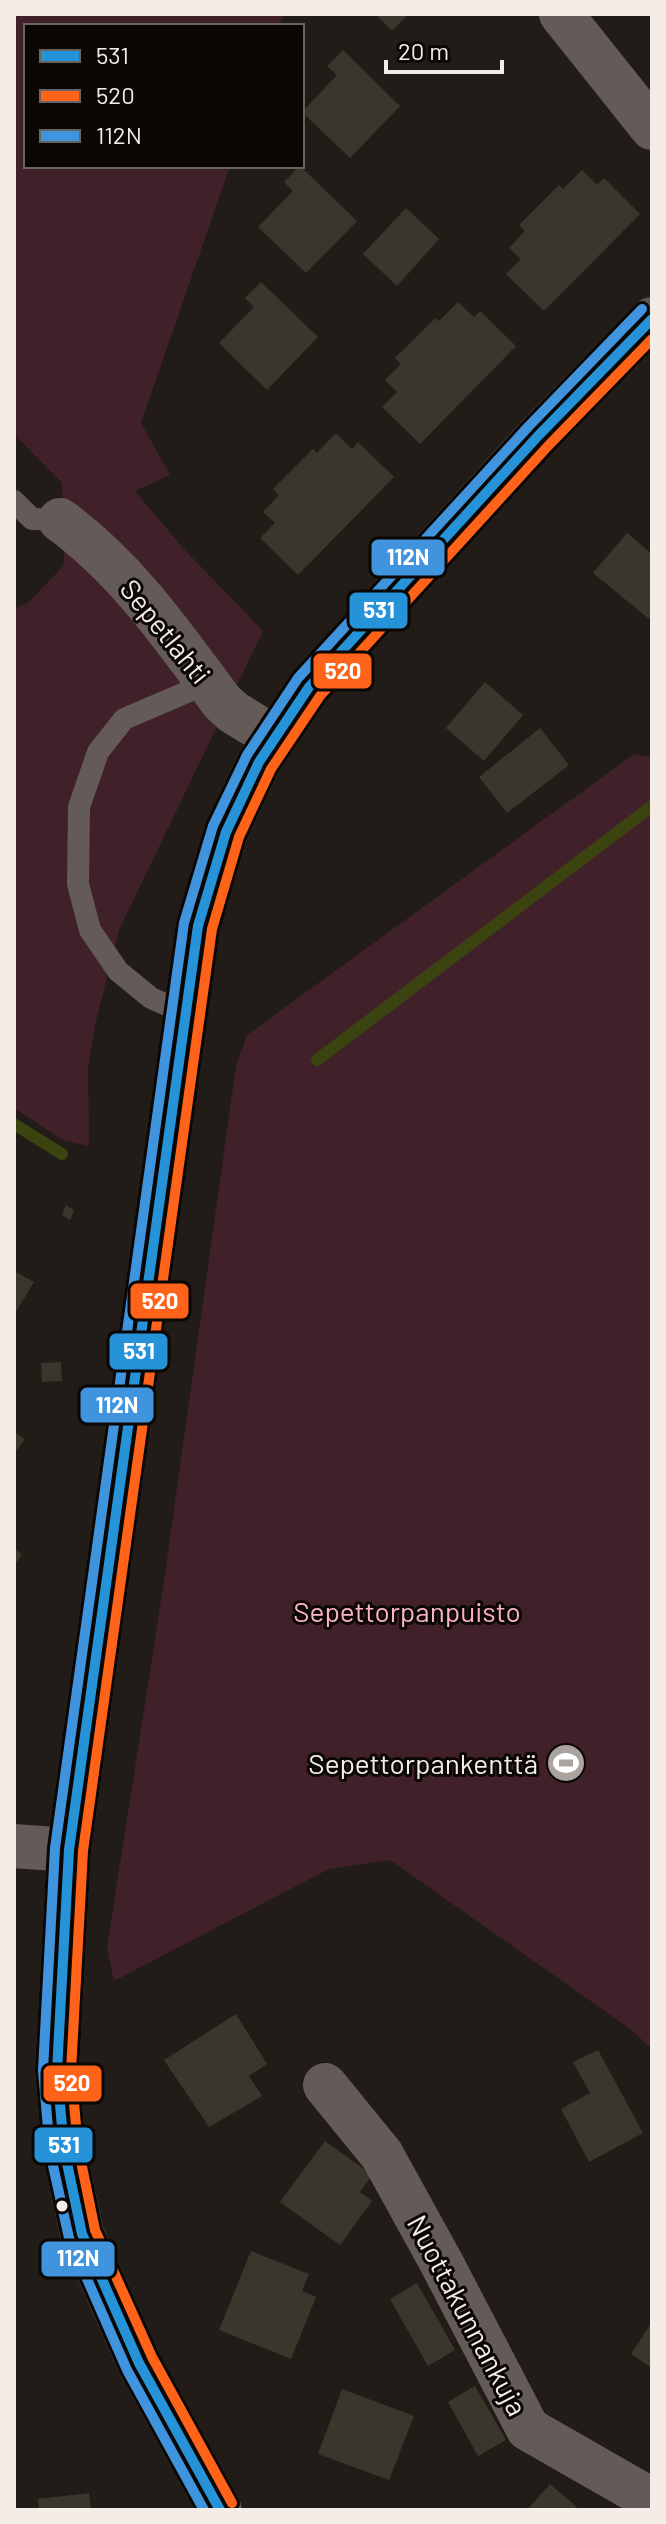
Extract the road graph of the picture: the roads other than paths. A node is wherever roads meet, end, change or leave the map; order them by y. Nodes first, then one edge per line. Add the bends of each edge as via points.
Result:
1 (561, 14) edge
2 (652, 128) edge
3 (652, 319) edge
4 (14, 501) edge
5 (60, 520) joint
6 (208, 683) junction
7 (275, 738) junction
8 (185, 1013) junction
9 (14, 1846) edge
10 (69, 1850) junction
11 (325, 2085) dead end
12 (652, 2500) edge
13 (220, 2510) edge

1 - 2 street
3 - 7 main road via 330,662
4 - 5 lane via 32,519
5 - 6 street, Sepetlahti via 93,544 138,592
6 - 7 street, Sepetlahti via 233,712
6 - 8 lane via 124,719 98,752 79,807 78,884 90,930 118,971 151,998
7 - 8 main road via 226,832 198,926
8 - 10 main road
9 - 10 street
10 - 13 main road via 57,2071 74,2201 82,2234 139,2363
11 - 12 street, Nuottakunnankuja via 382,2155 528,2429

